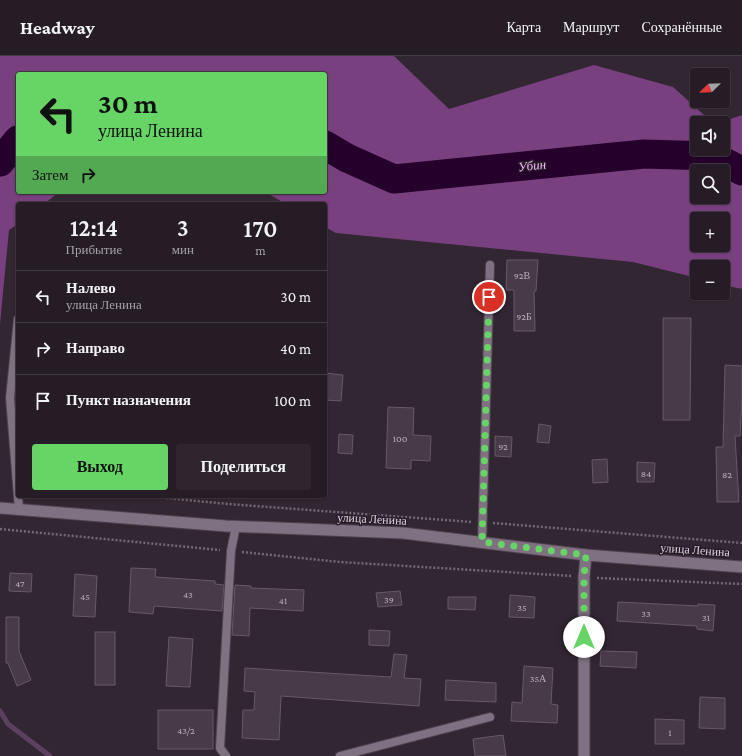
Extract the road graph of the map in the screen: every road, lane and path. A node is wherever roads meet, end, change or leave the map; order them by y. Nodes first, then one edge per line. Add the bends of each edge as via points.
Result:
1 (490, 265) dead end
2 (16, 339) edge
3 (16, 472) edge
4 (18, 498) edge
5 (166, 498) edge
6 (228, 504) junction
7 (0, 508) edge
8 (19, 509) junction
9 (477, 522) dead end
10 (492, 523) dead end
11 (231, 526) junction
12 (0, 529) edge
13 (482, 542) junction
14 (742, 543) edge
15 (231, 551) junction
16 (586, 555) junction
17 (742, 567) edge
18 (584, 577) junction
19 (742, 584) edge
20 (490, 717) dead end
21 (226, 756) edge
22 (340, 756) edge
23 (584, 756) edge

1 - 13 lane
2 - 3 lane via 10,398
4 - 8 lane
5 - 6 path
6 - 9 path
6 - 11 path
7 - 8 street, улица Ленина
8 - 11 street, улица Ленина
10 - 14 path
11 - 13 street, улица Ленина via 403,533
11 - 15 lane
12 - 15 path
13 - 16 street, улица Ленина
15 - 18 path via 340,562
15 - 21 lane via 220,748
16 - 17 street, улица Ленина
16 - 18 street
18 - 19 path
18 - 23 street
20 - 22 lane

